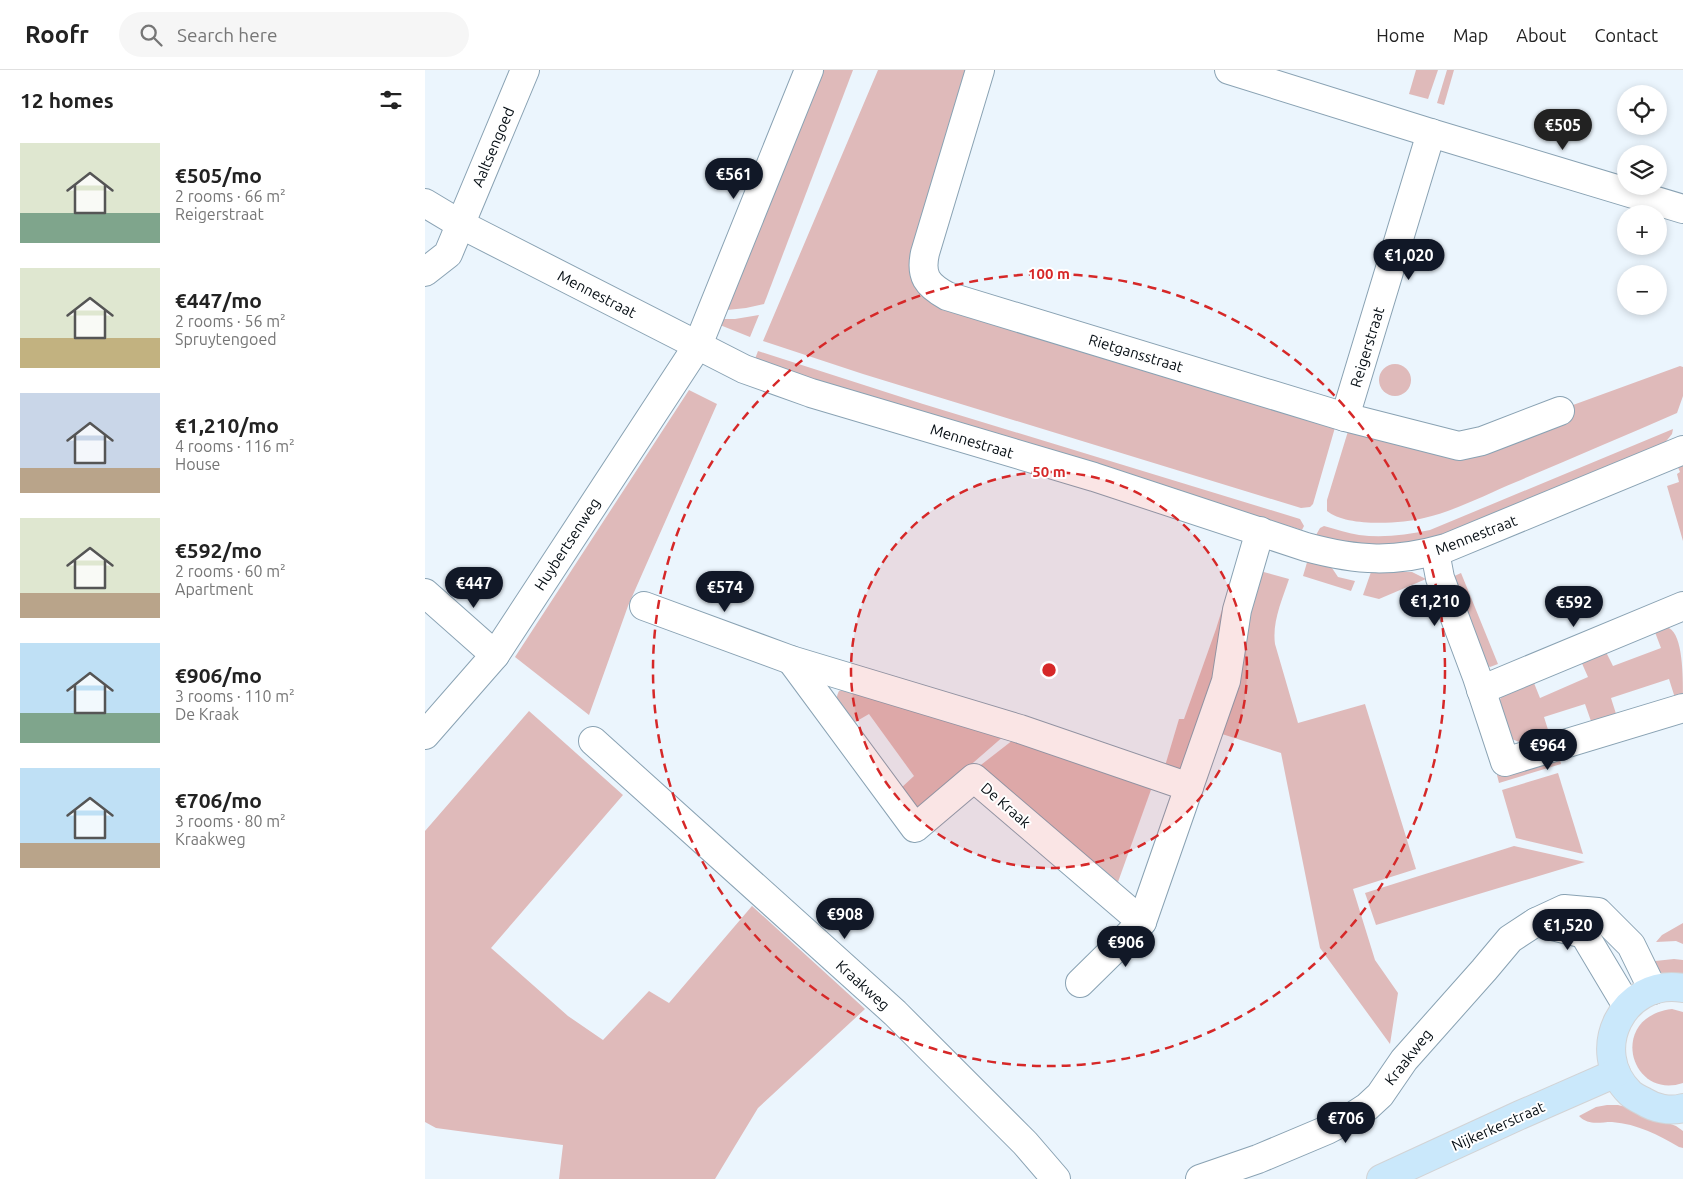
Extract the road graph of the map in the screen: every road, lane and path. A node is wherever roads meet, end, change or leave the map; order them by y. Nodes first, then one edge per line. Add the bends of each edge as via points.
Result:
1 (525, 70) edge
2 (809, 70) edge
3 (980, 70) edge
4 (1229, 70) edge
5 (1431, 133) junction
6 (425, 203) edge
7 (1683, 209) edge
8 (460, 224) junction
9 (425, 272) edge
10 (698, 345) junction
11 (1560, 411) dead end
12 (1345, 417) junction
13 (1683, 450) edge
14 (1260, 531) junction
15 (1435, 552) junction
16 (425, 593) edge
17 (644, 606) dead end
18 (1683, 606) edge
19 (495, 655) junction
20 (791, 660) junction
21 (1481, 690) junction
22 (1683, 708) edge
23 (425, 735) edge
24 (593, 741) dead end
25 (1189, 787) junction
26 (1142, 922) junction
27 (1536, 922) junction
28 (1080, 984) dead end
29 (1683, 988) edge
30 (1653, 990) junction
31 (1627, 1006) junction
32 (1616, 1073) junction
33 (1683, 1108) edge
34 (1056, 1179) edge
35 (1200, 1179) edge
36 (1381, 1179) edge

1 - 8 street, Aaltsengoed
2 - 10 street, Huybertsenweg
3 - 12 street, Rietgansstraat via 924,258 925,277 933,288 956,299
4 - 5 street
5 - 7 street
5 - 12 street, Reigerstraat
6 - 8 street, Mennestraat
8 - 9 street, Aaltsengoed via 448,254
8 - 10 street, Mennestraat
10 - 14 street, Mennestraat via 744,369 811,393 1093,477
10 - 19 street, Huybertsenweg
11 - 12 street, Rietgansstraat via 1459,446
13 - 15 street, Mennestraat
14 - 15 street, Mennestraat via 1332,554 1362,558 1391,559
14 - 25 street via 1237,610 1226,681
15 - 21 street via 1440,578
16 - 19 street
17 - 20 street
18 - 21 street
19 - 23 street, Huybertsenweg
20 - 25 street via 1020,728
20 - 26 street, De Kraak via 915,828 974,778
21 - 22 street via 1505,762
24 - 34 street, Kraakweg via 895,1013 1025,1143
25 - 26 street
26 - 28 street
27 - 30 street, Kraakweg via 1564,910 1598,912 1631,945
27 - 31 street via 1585,934
27 - 35 street, Kraakweg via 1510,938 1367,1107 1327,1130
29 - 30 main road via 1673,986
30 - 31 main road
31 - 32 main road via 1615,1026 1610,1050
32 - 33 main road via 1630,1094 1652,1107
32 - 36 main road, Nijkerkerstraat

